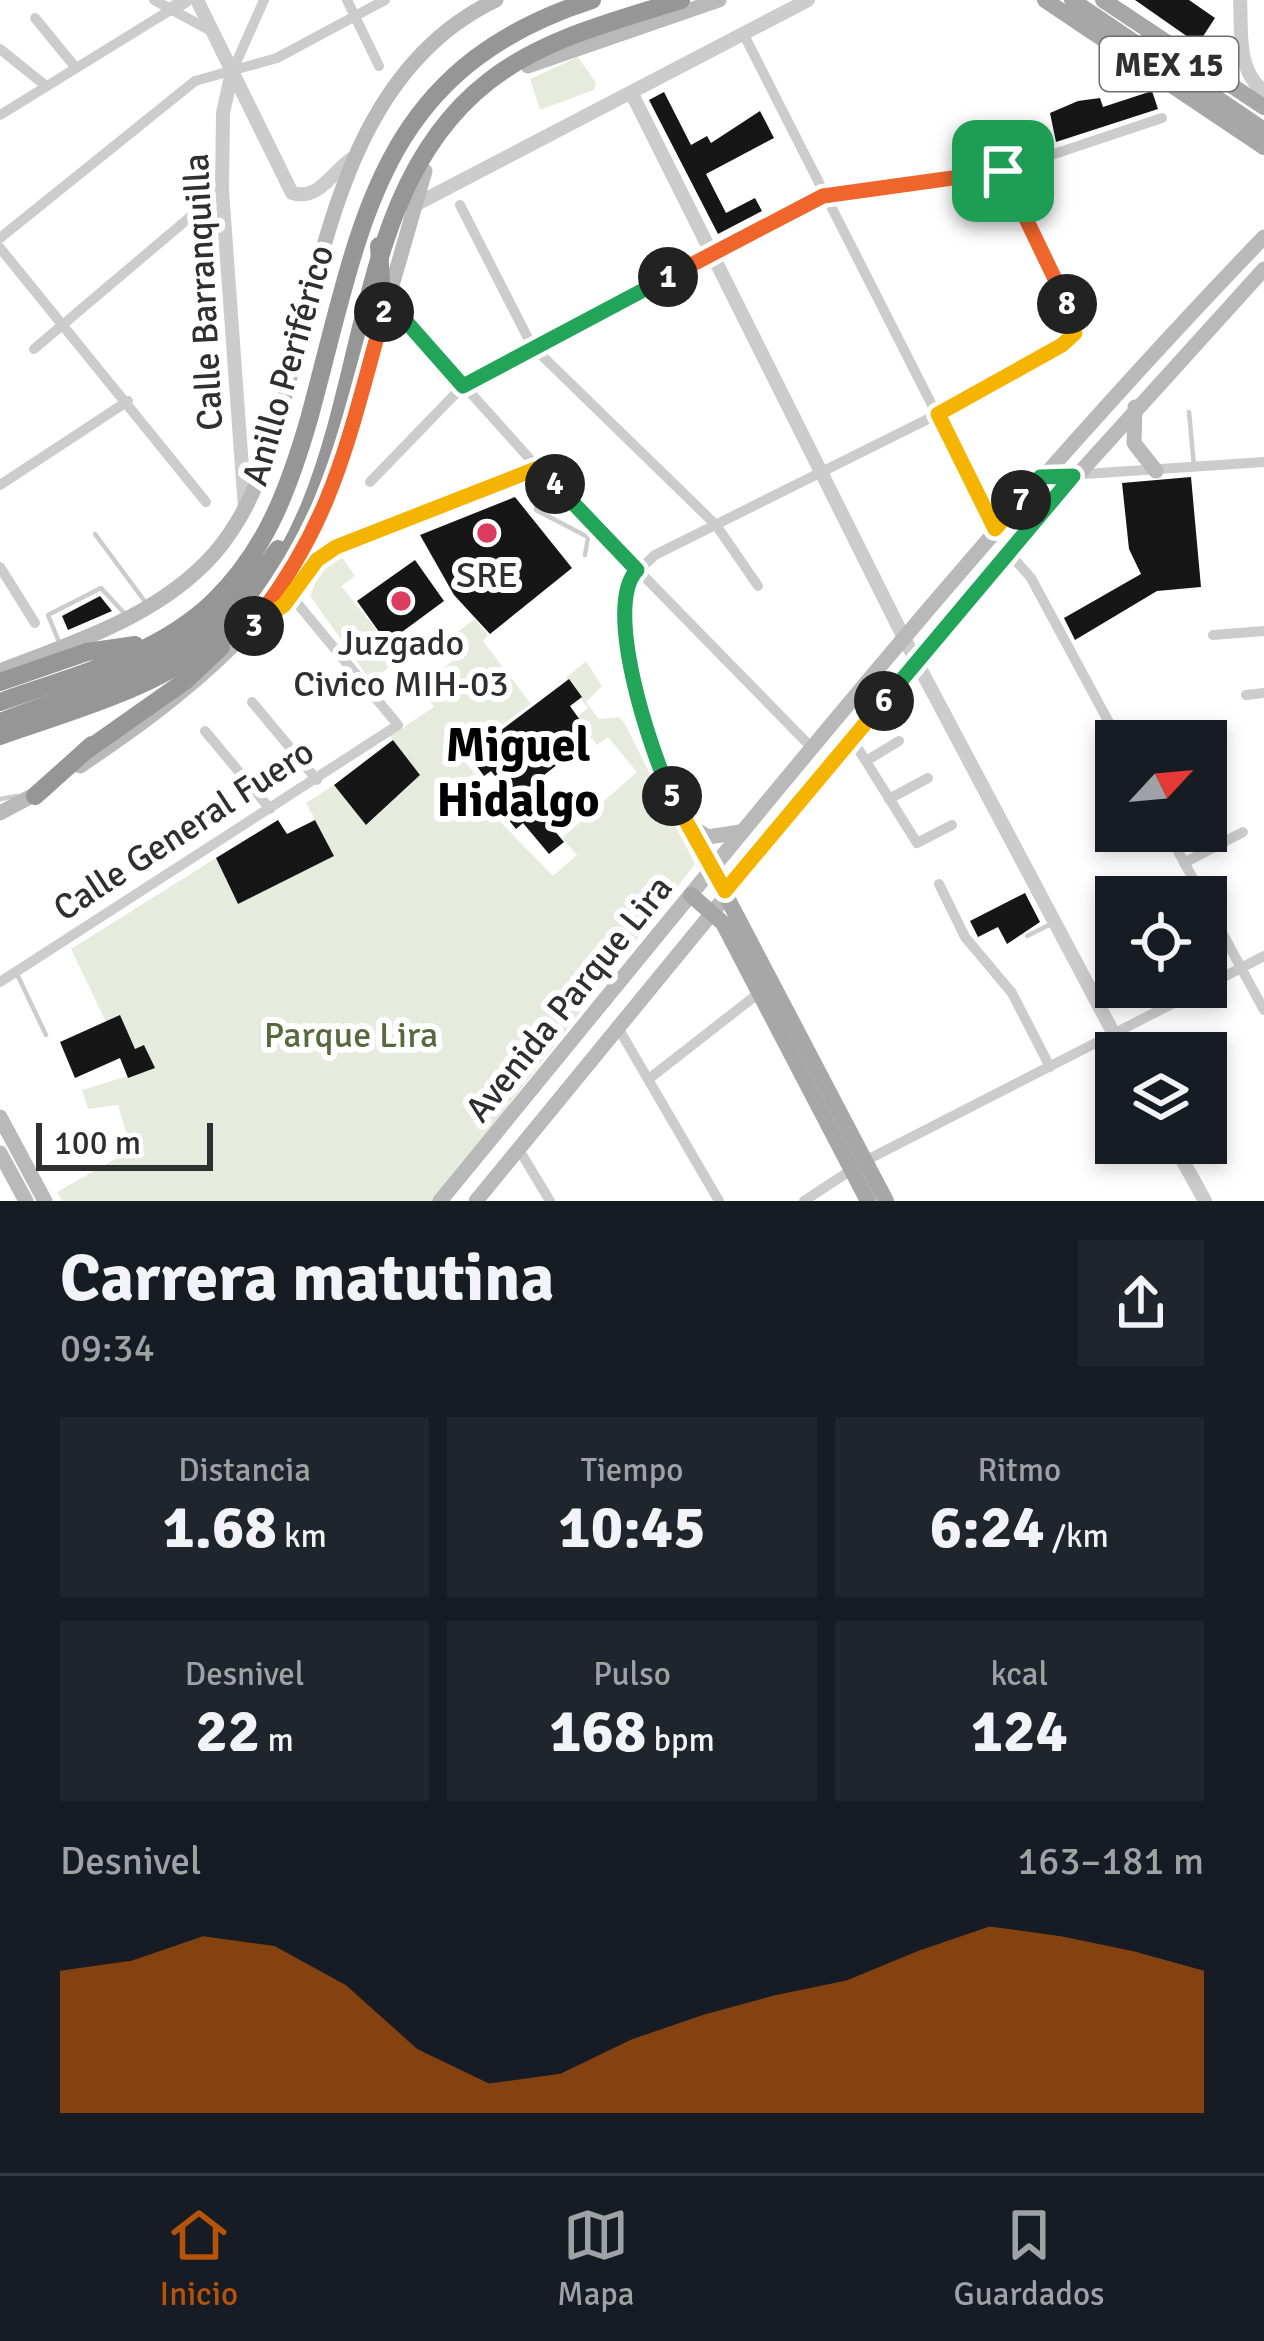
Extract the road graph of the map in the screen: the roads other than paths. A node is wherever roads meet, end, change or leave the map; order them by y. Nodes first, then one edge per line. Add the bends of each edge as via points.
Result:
1 (154, 0) edge
2 (197, 0) edge
3 (264, 0) edge
4 (347, 0) edge
5 (385, 0) edge
6 (496, 0) edge
7 (560, 0) edge
8 (592, 0) edge
9 (662, 0) edge
10 (681, 0) edge
11 (718, 0) edge
12 (808, 0) edge
13 (1045, 0) edge
14 (1072, 0) edge
15 (1098, 0) edge
16 (1240, 0) edge
17 (179, 5) edge
18 (355, 16) junction
19 (35, 18) dead end
20 (213, 32) junction
21 (745, 37) junction
22 (0, 49) edge
23 (380, 66) dead end
24 (76, 68) junction
25 (232, 72) junction
26 (46, 86) junction
27 (1264, 91) edge
28 (632, 94) junction
29 (1264, 106) edge
30 (0, 115) edge
31 (1162, 118) dead end
32 (1264, 120) edge
33 (1264, 130) edge
34 (1264, 147) edge
35 (353, 158) junction
36 (1003, 171) junction
37 (222, 190) junction
38 (823, 196) junction
39 (460, 205) dead end
40 (411, 206) junction
41 (1264, 237) edge
42 (0, 238) edge
43 (379, 246) junction
44 (0, 248) edge
45 (711, 255) junction
46 (1264, 269) edge
47 (388, 301) junction
48 (62, 324) junction
49 (532, 346) junction
50 (34, 349) dead end
51 (463, 386) junction
52 (128, 401) junction
53 (1136, 407) junction
54 (1189, 412) dead end
55 (938, 414) junction
56 (1264, 462) edge
57 (538, 468) junction
58 (1194, 468) junction
59 (1156, 471) junction
60 (821, 473) junction
61 (1073, 476) junction
62 (1040, 477) junction
63 (370, 482) dead end
64 (0, 485) edge
65 (557, 486) junction
66 (206, 502) dead end
67 (245, 509) junction
68 (716, 525) junction
69 (995, 529) junction
70 (95, 535) dead end
71 (1008, 552) junction
72 (585, 555) dead end
73 (0, 568) edge
74 (637, 570) junction
75 (758, 586) dead end
76 (292, 597) junction
77 (149, 607) junction
78 (128, 618) junction
79 (35, 623) dead end
80 (242, 631) junction
81 (1264, 631) edge
82 (1213, 635) dead end
83 (904, 638) junction
84 (209, 644) junction
85 (135, 645) junction
86 (61, 647) junction
87 (917, 662) junction
88 (0, 671) edge
89 (0, 682) edge
90 (1264, 693) edge
91 (1246, 695) dead end
92 (0, 700) edge
93 (252, 702) dead end
94 (150, 706) junction
95 (1108, 720) edge
96 (0, 722) edge
97 (205, 731) dead end
98 (0, 736) edge
99 (852, 739) junction
100 (899, 741) dead end
101 (811, 747) junction
102 (87, 750) junction
103 (866, 761) junction
104 (928, 778) dead end
105 (317, 780) junction
106 (31, 798) junction
107 (0, 799) edge
108 (890, 799) junction
109 (270, 809) junction
110 (0, 813) edge
111 (686, 824) junction
112 (952, 825) dead end
113 (747, 827) junction
114 (1243, 832) dead end
115 (1178, 852) edge
116 (1184, 863) junction
117 (712, 869) junction
118 (1191, 876) edge
119 (939, 884) dead end
120 (725, 891) junction
121 (691, 895) junction
122 (709, 910) junction
123 (1056, 922) junction
124 (1027, 936) dead end
125 (1227, 942) edge
126 (1264, 956) edge
127 (1241, 968) junction
128 (16, 972) junction
129 (1227, 975) edge
130 (0, 982) edge
131 (759, 993) junction
132 (1164, 1008) edge
133 (1264, 1010) edge
134 (616, 1026) junction
135 (1113, 1032) edge
136 (1118, 1032) edge
137 (46, 1035) dead end
138 (1095, 1044) edge
139 (1051, 1067) junction
140 (650, 1078) junction
141 (0, 1117) edge
142 (518, 1148) junction
143 (0, 1153) edge
144 (1184, 1164) edge
145 (858, 1166) junction
146 (26, 1201) edge
147 (45, 1201) edge
148 (440, 1201) edge
149 (476, 1201) edge
150 (550, 1201) edge
151 (719, 1201) edge
152 (804, 1201) edge
153 (868, 1201) edge
154 (886, 1201) edge
155 (1204, 1201) edge

1 - 17 street
2 - 20 street
3 - 25 street
4 - 18 street
5 - 18 street
6 - 35 main road via 448,31 406,73
7 - 85 highway via 474,46 400,125 362,214 279,505 239,567 181,619
8 - 92 highway, Anillo Periférico via 520,28 475,57 399,139 362,224 290,487 252,556 170,635 105,667
9 - 43 highway via 544,39 473,86 415,154
10 - 84 highway, Anillo Periférico via 537,50 475,92 438,133 399,206 308,517 267,587
11 - 40 main road via 516,72 445,139
12 - 21 street
13 - 34 main road
14 - 33 main road, MEX 15
15 - 29 main road
15 - 32 main road, MEX 15
16 - 27 street via 1244,57
17 - 20 street
17 - 24 street
18 - 23 street
18 - 25 street
19 - 24 street
20 - 25 street
21 - 28 street
21 - 38 street
22 - 26 street
24 - 26 street
25 - 35 street via 292,193 317,190
25 - 37 street, Calle Barranquilla
25 - 42 street via 195,81
26 - 30 street
28 - 40 street
28 - 45 street
31 - 36 street
35 - 67 main road via 271,451
36 - 38 street
36 - 55 street via 1075,333
37 - 48 street
37 - 67 street, Calle Barranquilla
38 - 45 street
38 - 55 street
39 - 49 street
40 - 47 main road
41 - 62 main road, Avenida Parque Lira
43 - 80 highway, bridge via 380,313 327,494 300,550
43 - 96 highway via 307,494 258,575 180,647
44 - 48 street
45 - 49 street
45 - 60 street
46 - 53 main road, Avenida Parque Lira
47 - 51 street
47 - 80 main road via 333,493 304,554
48 - 50 street
48 - 52 street
49 - 51 street
49 - 68 street
51 - 57 street
51 - 63 street
52 - 64 street
52 - 66 street
53 - 59 main road via 1134,443
53 - 61 main road, Avenida Parque Lira
54 - 58 lane
55 - 60 street
55 - 69 street
56 - 58 street
57 - 65 street
57 - 76 street via 336,547
58 - 59 street
59 - 61 street
60 - 68 street
60 - 83 street
61 - 62 street
61 - 71 main road, Avenida Parque Lira
62 - 69 main road, Avenida Parque Lira
65 - 72 lane via 538,494 536,510 588,537
65 - 74 street
67 - 77 main road via 212,557
68 - 74 street
68 - 75 street
69 - 83 main road, Avenida Parque Lira
70 - 77 lane
71 - 87 main road, Avenida Parque Lira
71 - 95 street
73 - 79 street
74 - 101 street
74 - 111 street via 623,596 641,718
76 - 80 street
76 - 105 street, Calle General Fuero via 398,725
77 - 78 main road
78 - 86 main road
78 - 86 lane via 101,588 48,615
80 - 94 highway
80 - 106 main road via 170,706
81 - 82 street
83 - 87 street
83 - 101 main road, Avenida Parque Lira
84 - 94 highway
84 - 98 highway, Anillo Periférico via 154,679
84 - 102 highway
85 - 89 highway via 86,652
85 - 92 highway
86 - 88 main road
87 - 99 main road, Avenida Parque Lira
87 - 123 street
90 - 91 street
93 - 105 street
94 - 102 highway
97 - 109 street
99 - 103 street
99 - 120 main road, Avenida Parque Lira
100 - 103 street
101 - 113 main road, Avenida Parque Lira
102 - 106 highway
103 - 108 street
104 - 108 street
105 - 109 street, Calle General Fuero
106 - 107 lane
106 - 110 main road
108 - 112 street via 917,843
109 - 128 street, Calle General Fuero
111 - 113 main road via 716,838
111 - 117 street
113 - 117 main road, Avenida Parque Lira
114 - 116 street
115 - 116 street
116 - 118 street
117 - 120 main road
117 - 121 main road, Avenida Parque Lira
119 - 139 street
120 - 122 main road, Avenida Parque Lira
120 - 145 main road
121 - 122 main road
121 - 148 main road, Avenida Parque Lira
122 - 131 main road
122 - 134 main road, Avenida Parque Lira
123 - 124 lane
123 - 135 street
125 - 127 street
126 - 127 street
127 - 129 street
127 - 133 street
128 - 130 street, Calle General Fuero
128 - 137 lane
131 - 140 street
131 - 145 main road
132 - 136 street
134 - 140 street
134 - 142 main road, Avenida Parque Lira
138 - 139 street
139 - 145 street
140 - 151 street
141 - 147 main road
142 - 149 main road, Avenida Parque Lira
142 - 150 street
143 - 146 main road
144 - 155 street
145 - 152 street
145 - 153 main road
145 - 154 main road

